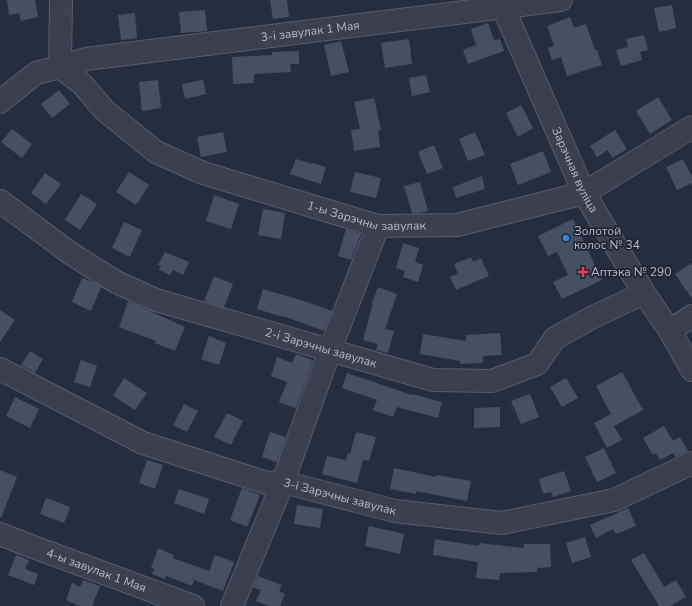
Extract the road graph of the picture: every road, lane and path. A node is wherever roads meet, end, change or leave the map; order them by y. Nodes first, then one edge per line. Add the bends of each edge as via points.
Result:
1 (61, 0) edge
2 (561, 0) edge
3 (502, 4) edge
4 (60, 67) junction
5 (0, 102) edge
6 (692, 127) edge
7 (584, 193) junction
8 (0, 201) edge
9 (378, 226) junction
10 (644, 293) junction
11 (692, 316) edge
12 (670, 331) junction
13 (330, 350) junction
14 (0, 369) edge
15 (692, 370) edge
16 (692, 463) edge
17 (283, 482) junction
18 (0, 534) edge
19 (193, 606) edge
20 (232, 606) edge

1 - 4 street
2 - 3 street, 3-і завулак 1 Мая
3 - 4 street, 3-і завулак 1 Мая via 86,59
3 - 7 street, Зарэчная вуліца
4 - 5 street, 3-і завулак 1 Мая via 36,73
4 - 9 street, 1-ы Зарэчны завулак via 82,84 104,110 156,152 203,173
6 - 7 street, 1-ы Зарэчны завулак
7 - 9 street, 1-ы Зарэчны завулак via 457,225
7 - 10 street, Зарэчная вуліца
8 - 13 street, 2-і Зарэчны завулак via 70,253 116,282 156,300
9 - 13 street
10 - 12 street, Зарэчная вуліца
10 - 13 street, 2-і Зарэчны завулак via 555,338 537,364 492,381 433,380
11 - 12 street
12 - 15 street, Зарэчная вуліца
13 - 17 street
14 - 17 street, 3-і Зарэчны завулак via 143,443 267,483
16 - 17 street, 3-і Зарэчны завулак via 614,500 502,523 395,511
17 - 20 street
18 - 19 street, 4-ы завулак 1 Мая

